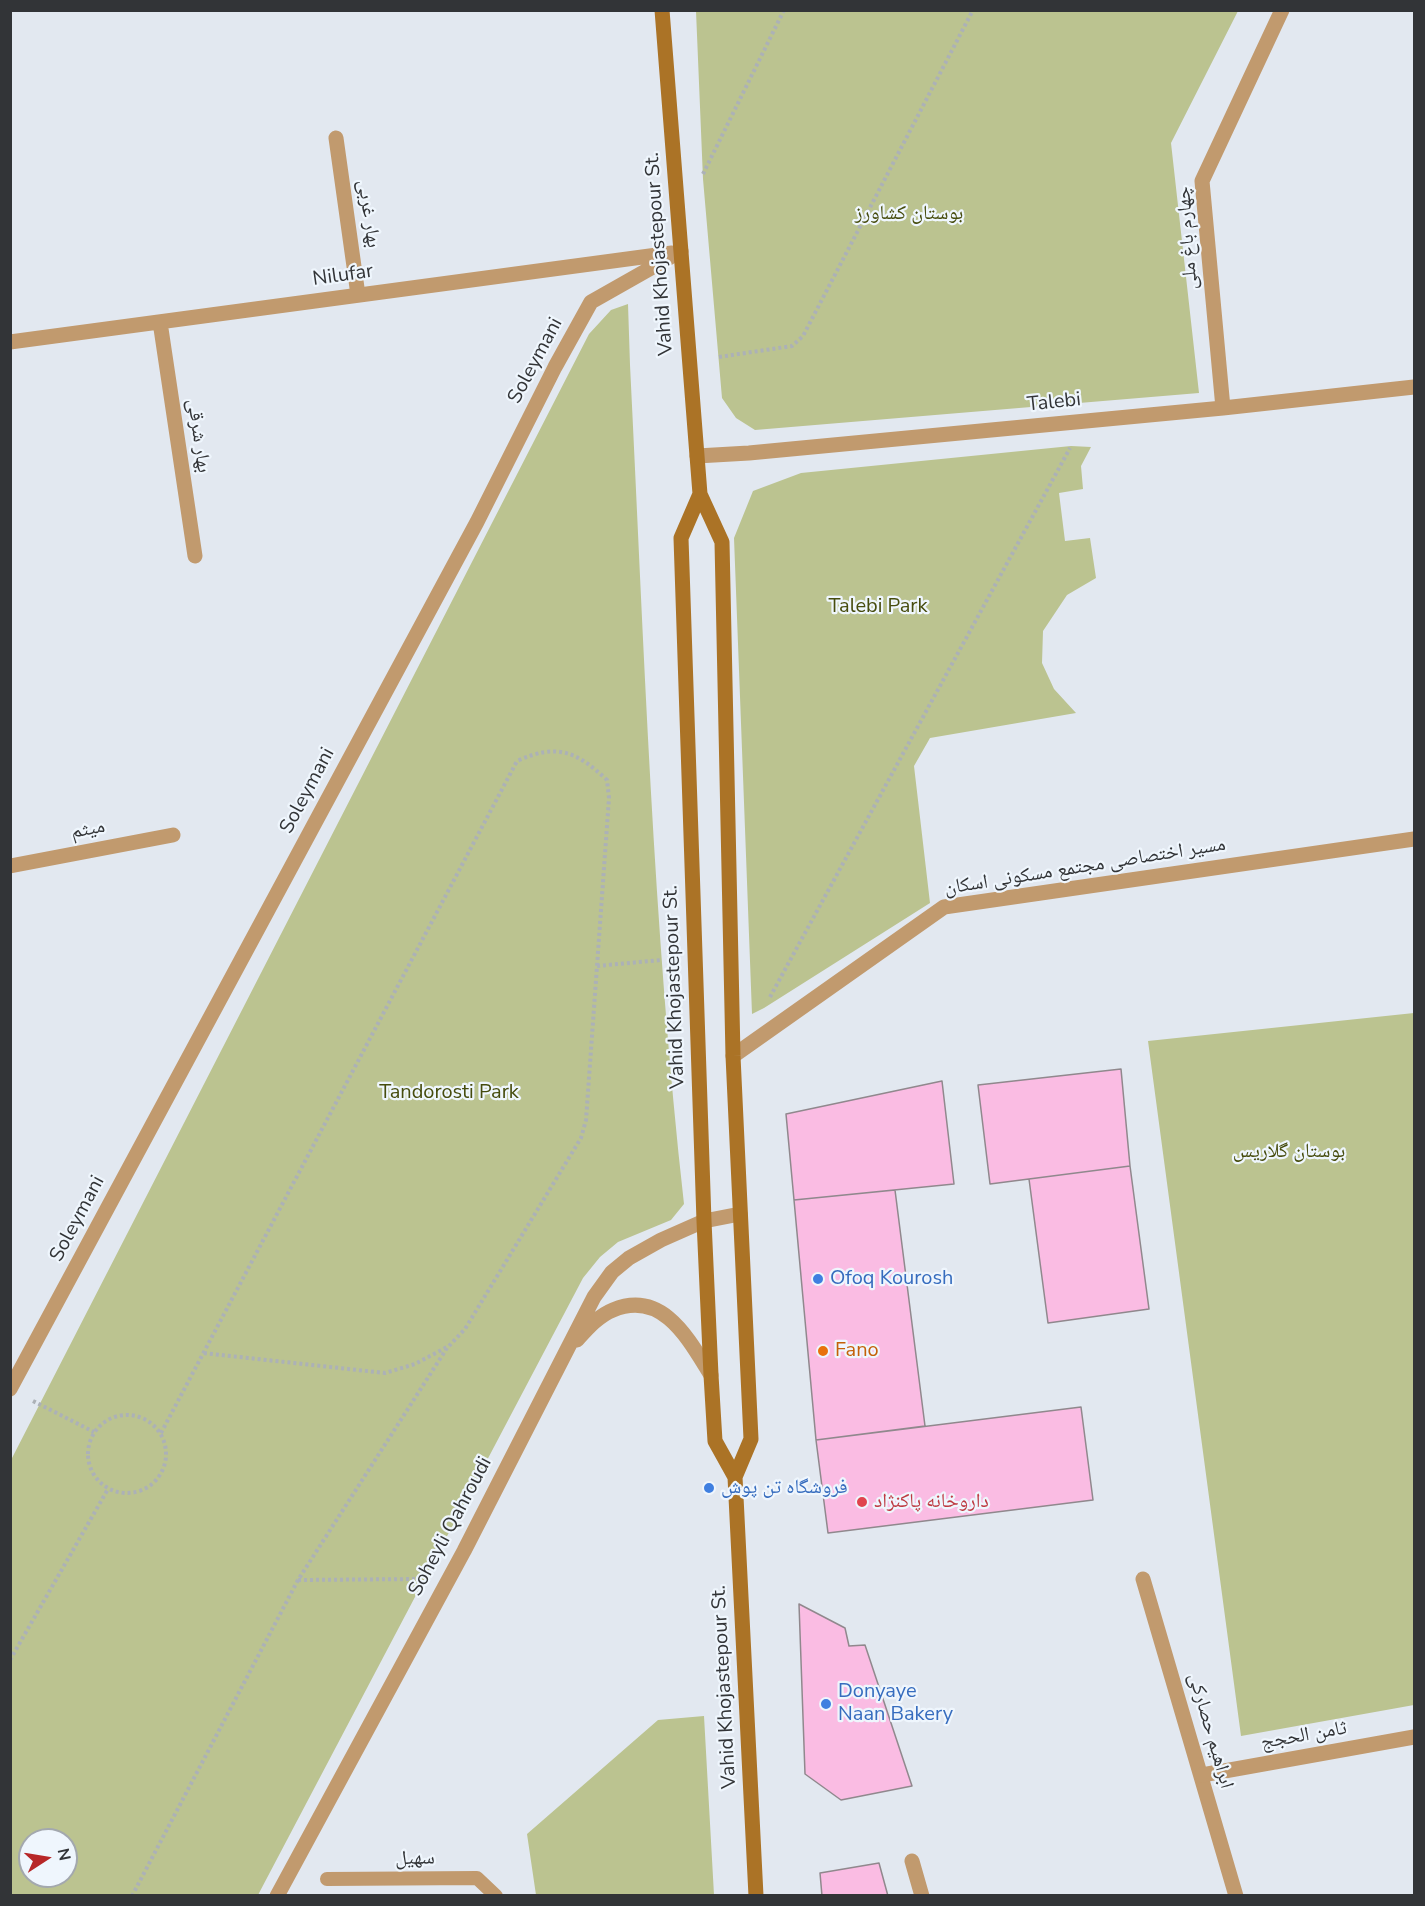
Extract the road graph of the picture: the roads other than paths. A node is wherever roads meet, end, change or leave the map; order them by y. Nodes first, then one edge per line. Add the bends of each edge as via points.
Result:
1 (662, 10) edge
2 (1282, 10) edge
3 (336, 138) dead end
4 (681, 252) junction
5 (358, 295) junction
6 (160, 322) junction
7 (10, 342) edge
8 (1414, 387) edge
9 (1223, 408) junction
10 (697, 456) junction
11 (700, 494) junction
12 (195, 556) dead end
13 (173, 835) dead end
14 (1414, 839) edge
15 (10, 866) edge
16 (734, 1056) junction
17 (740, 1214) junction
18 (704, 1221) junction
19 (566, 1350) junction
20 (711, 1376) junction
21 (11, 1385) edge
22 (735, 1476) junction
23 (1143, 1579) dead end
24 (1414, 1737) edge
25 (1202, 1775) junction
26 (912, 1861) dead end
27 (327, 1879) dead end
28 (277, 1896) edge
29 (496, 1896) edge
30 (756, 1896) edge
31 (922, 1896) edge
32 (1236, 1896) edge

1 - 4 main road, Vahid Khojastepour St.
2 - 9 street, چهارم باغ ملی via 1202,181
3 - 5 street, بهار غربی
4 - 5 street, Nilufar
4 - 10 main road, Vahid Khojastepour St.
4 - 21 street, Soleymani via 591,302 477,522
5 - 6 street, Nilufar
6 - 7 street, Nilufar
6 - 12 street, بهار شرقی
8 - 9 street, Talebi
9 - 10 street, Talebi
10 - 11 main road, Vahid Khojastepour St.
11 - 16 main road, Vahid Khojastepour St. via 722,542
11 - 18 main road, Vahid Khojastepour St. via 681,538
13 - 15 street, میثم
14 - 16 street, مسیر اختصاصی مجتمع مسکونی اسکان via 944,907
16 - 17 main road, Vahid Khojastepour St.
17 - 18 street, Soheyli Qahroudi
17 - 22 main road, Vahid Khojastepour St. via 751,1439
18 - 19 street, Soheyli Qahroudi via 661,1240 612,1272
18 - 20 main road, Vahid Khojastepour St.
19 - 20 street via 612,1310 649,1306 680,1328
19 - 28 street, Soheyli Qahroudi via 464,1551
20 - 22 main road, Vahid Khojastepour St. via 715,1441
22 - 30 main road, Vahid Khojastepour St.
23 - 25 street, ابراهیم حصارکی
24 - 25 street, ثامن الحجج
25 - 32 street, ابراهیم حصارکی
26 - 31 street
27 - 29 lane, سهیل via 477,1878

